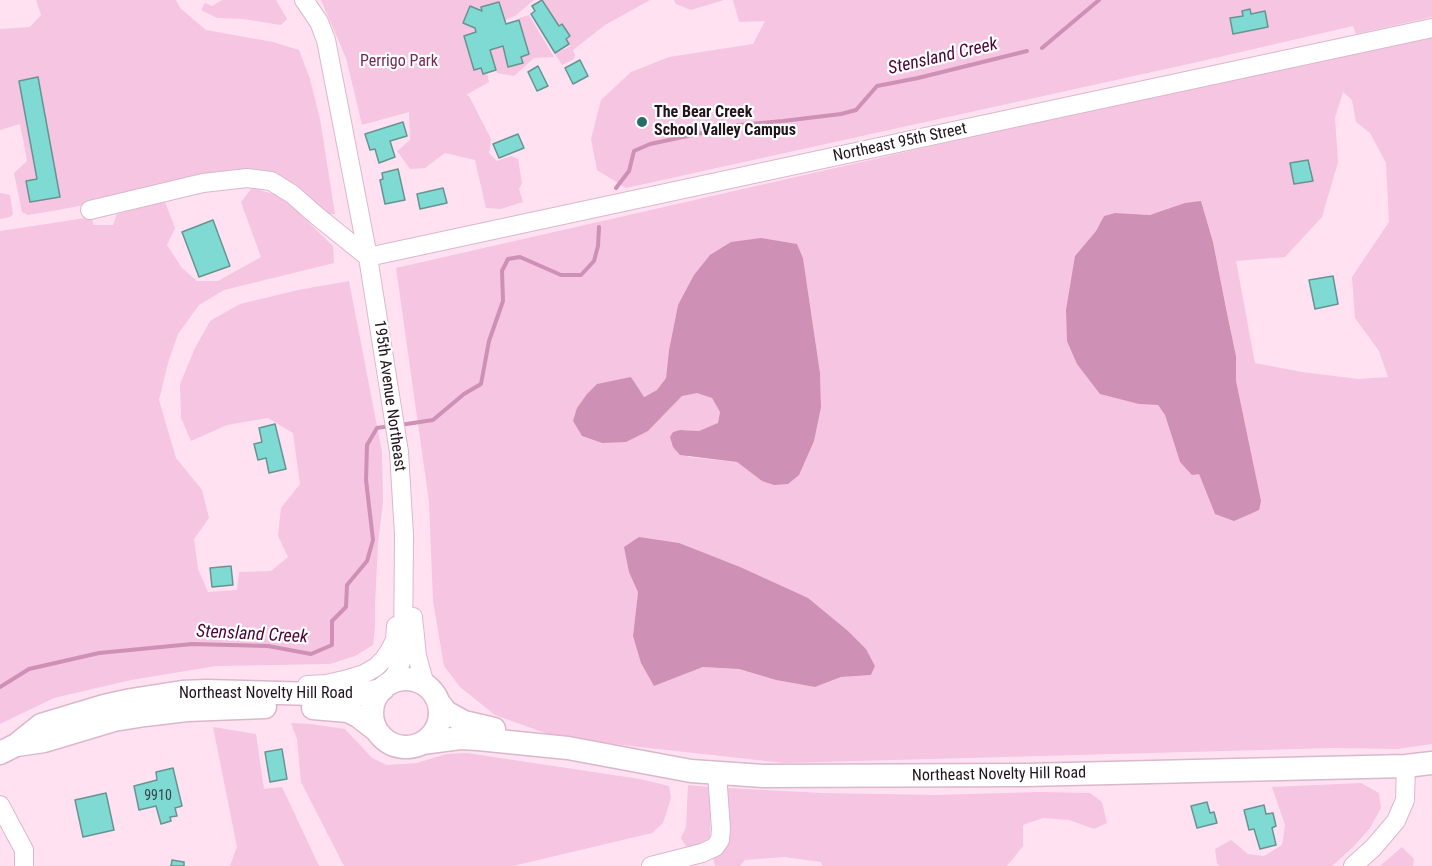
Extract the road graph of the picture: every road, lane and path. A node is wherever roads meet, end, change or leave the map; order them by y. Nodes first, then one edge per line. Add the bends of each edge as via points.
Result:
1 (304, 0) edge
2 (1432, 28) edge
3 (90, 210) dead end
4 (368, 257) junction
5 (404, 535) junction
6 (425, 685) junction
7 (384, 688) junction
8 (207, 691) junction
9 (439, 703) junction
10 (376, 730) junction
11 (422, 743) junction
12 (568, 748) junction
13 (8, 749) edge
14 (1432, 763) edge
15 (1406, 766) junction
16 (717, 773) junction
17 (0, 805) edge
18 (24, 866) edge
19 (651, 866) edge
20 (1353, 866) edge

1 - 4 street, 195th Avenue Northeast via 326,40
2 - 4 street, Northeast 95th Street
3 - 4 street via 203,183 247,178 271,181
4 - 5 street, 195th Avenue Northeast via 399,452
5 - 6 street via 417,656
5 - 7 street via 403,654 395,675
5 - 8 street via 397,574 395,640 376,667 326,684 248,685
6 - 7 main road via 405,679
6 - 9 main road
7 - 8 main road, Northeast Novelty Hill Road via 351,695
7 - 10 main road via 378,693 372,712
8 - 13 main road, Northeast Novelty Hill Road via 94,708 41,725
9 - 11 main road via 438,726
9 - 12 main road, Northeast Novelty Hill Road via 464,722
10 - 11 main road via 382,738 402,747
10 - 13 main road, Northeast Novelty Hill Road via 348,711 240,707 114,720
11 - 12 main road, Northeast Novelty Hill Road via 460,738
12 - 16 main road, Northeast Novelty Hill Road
14 - 15 main road, Northeast Novelty Hill Road
15 - 16 main road, Northeast Novelty Hill Road via 999,776
15 - 20 street via 1405,800 1396,821
16 - 19 street via 720,840 702,853
17 - 18 street via 24,850

